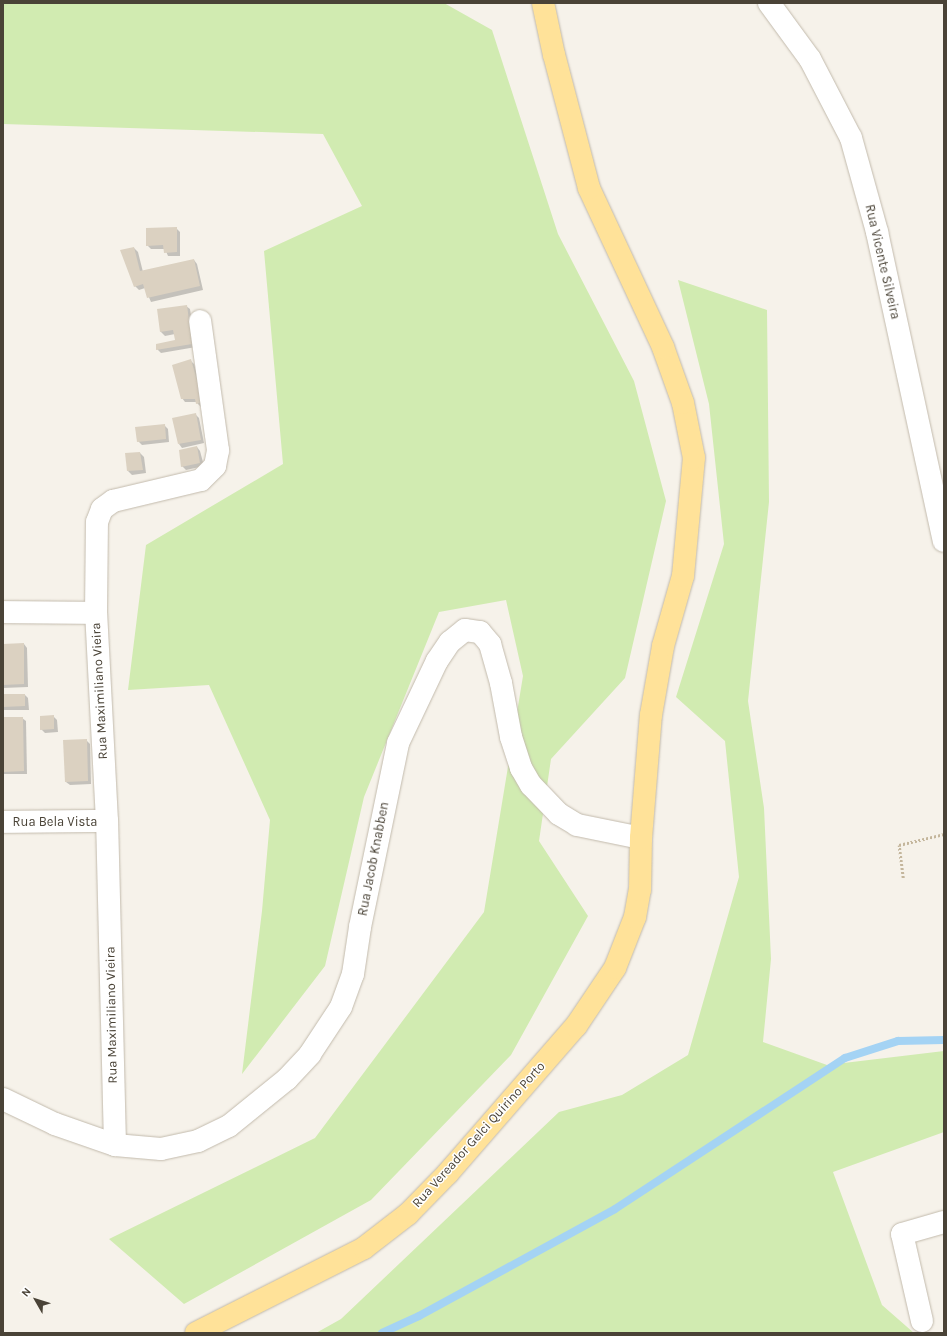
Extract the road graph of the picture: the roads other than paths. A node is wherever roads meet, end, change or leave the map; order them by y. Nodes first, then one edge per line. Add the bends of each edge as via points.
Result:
1 (543, 3) edge
2 (769, 3) edge
3 (200, 321) dead end
4 (944, 541) edge
5 (3, 612) edge
6 (96, 613) junction
7 (107, 821) junction
8 (3, 822) edge
9 (641, 838) junction
10 (3, 1099) edge
11 (115, 1145) junction
12 (944, 1222) edge
13 (922, 1321) dead end
14 (196, 1333) edge

1 - 9 main road, Rua Vereador Gelci Quirino Porto via 589,188 663,347 683,403 694,458 683,576 663,646 651,715
2 - 4 street, Rua Vicente Silveira via 810,59 851,138 877,232
3 - 6 street, Rua Maximiliano Vieira via 218,450 215,466 201,480 112,501 102,509 97,522
5 - 6 street
6 - 7 street, Rua Maximiliano Vieira
7 - 8 street, Rua Bela Vista
7 - 11 street, Rua Maximiliano Vieira
9 - 11 street, Rua Jacob Knabben via 577,825 544,801 520,768 490,644 483,634 476,630 460,633 437,661 398,743 353,974 341,1007 328,1029 287,1079 230,1126 183,1145 161,1149
9 - 14 main road, Rua Vereador Gelci Quirino Porto via 640,890 635,917 615,968 576,1026 448,1174 408,1214 364,1248
10 - 11 street, Rua Jacob Knabben via 55,1124
12 - 13 street via 902,1234

